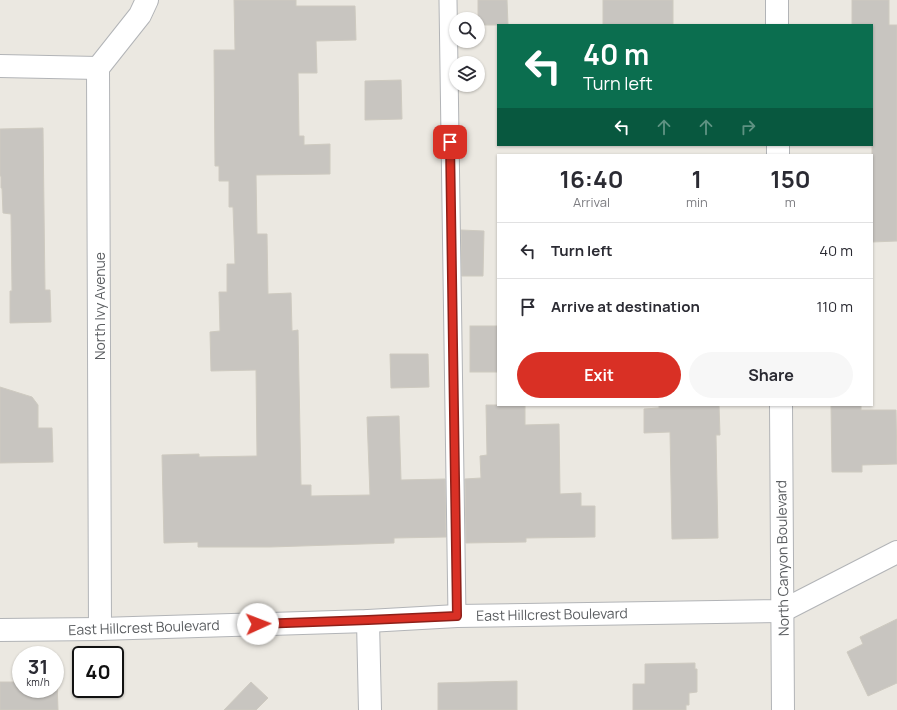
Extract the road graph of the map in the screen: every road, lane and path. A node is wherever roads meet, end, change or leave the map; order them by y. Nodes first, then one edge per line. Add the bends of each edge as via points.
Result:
1 (147, 0) edge
2 (448, 0) edge
3 (777, 0) edge
4 (777, 24) edge
5 (0, 66) edge
6 (98, 68) junction
7 (781, 406) edge
8 (897, 552) edge
9 (782, 610) junction
10 (457, 616) junction
11 (368, 620) junction
12 (100, 628) junction
13 (0, 630) edge
14 (370, 710) edge
15 (783, 710) edge

1 - 6 street via 140,15
2 - 10 lane
3 - 4 street
5 - 6 street
6 - 12 street, North Ivy Avenue
7 - 9 street, North Canyon Boulevard
8 - 9 street, East Hillcrest Boulevard
9 - 10 street, East Hillcrest Boulevard
9 - 15 street, North Canyon Boulevard
10 - 11 street, East Hillcrest Boulevard
11 - 12 street, East Hillcrest Boulevard
11 - 14 street
12 - 13 street, East Hillcrest Boulevard

